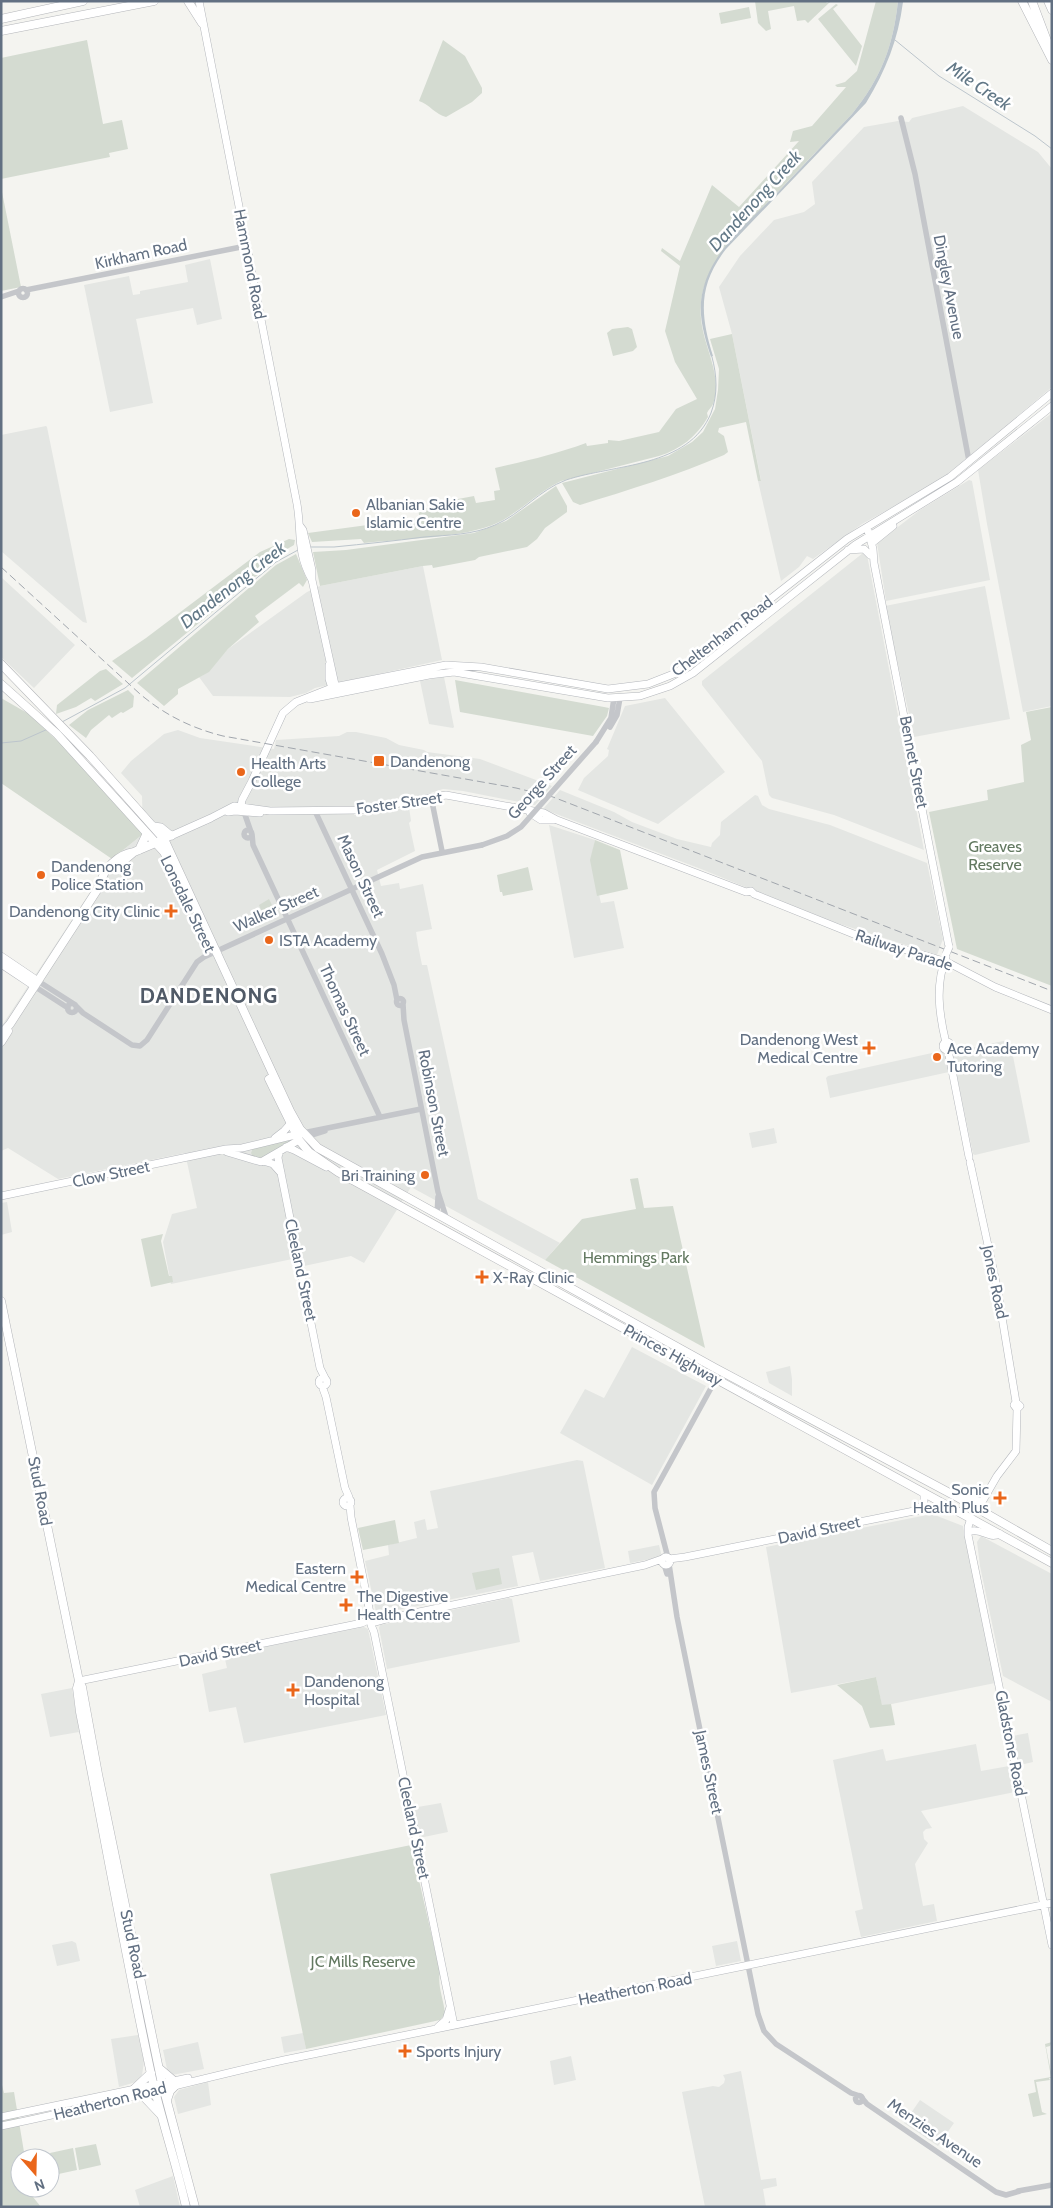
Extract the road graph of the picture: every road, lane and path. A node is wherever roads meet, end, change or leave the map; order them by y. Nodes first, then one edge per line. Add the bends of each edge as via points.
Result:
1 (83, 1) edge
2 (154, 1) edge
3 (188, 1) edge
4 (1022, 1) edge
5 (1032, 1) edge
6 (1048, 1) edge
7 (201, 3) edge
8 (1052, 10) edge
9 (1, 18) edge
10 (202, 23) junction
11 (1, 31) edge
12 (1052, 52) edge
13 (1052, 60) edge
14 (900, 118) dead end
15 (246, 246) junction
16 (3, 296) edge
17 (1052, 393) edge
18 (1052, 406) edge
19 (969, 461) junction
20 (972, 469) junction
21 (912, 509) junction
22 (866, 526) junction
23 (868, 536) junction
24 (872, 543) junction
25 (847, 550) junction
26 (870, 554) junction
27 (874, 563) junction
28 (811, 568) junction
29 (817, 575) junction
30 (329, 662) junction
31 (1, 664) edge
32 (447, 668) junction
33 (328, 672) junction
34 (511, 672) junction
35 (391, 675) junction
36 (509, 680) junction
37 (392, 683) junction
38 (1, 684) edge
39 (617, 689) junction
40 (334, 690) junction
41 (312, 695) junction
42 (617, 698) junction
43 (304, 699) junction
44 (46, 710) junction
45 (35, 714) junction
46 (252, 781) junction
47 (246, 789) junction
48 (431, 797) junction
49 (243, 809) junction
50 (315, 810) junction
51 (270, 811) junction
52 (255, 813) junction
53 (543, 816) joint
54 (210, 818) junction
55 (247, 822) junction
56 (154, 826) junction
57 (148, 833) junction
58 (252, 833) junction
59 (172, 836) junction
60 (164, 839) junction
61 (156, 843) junction
62 (253, 845) junction
63 (137, 851) junction
64 (442, 851) junction
65 (352, 890) junction
66 (288, 918) junction
67 (214, 952) junction
68 (382, 954) junction
69 (947, 954) junction
70 (1, 956) edge
71 (1, 964) edge
72 (44, 970) junction
73 (394, 985) joint
74 (34, 987) junction
75 (48, 987) junction
76 (400, 1002) junction
77 (75, 1004) junction
78 (70, 1010) junction
79 (1052, 1010) edge
80 (83, 1013) junction
81 (10, 1024) junction
82 (1, 1034) edge
83 (1, 1042) edge
84 (421, 1109) junction
85 (377, 1118) junction
86 (290, 1124) junction
87 (301, 1136) junction
88 (270, 1140) junction
89 (255, 1144) junction
90 (286, 1147) junction
91 (222, 1151) junction
92 (279, 1152) junction
93 (260, 1162) junction
94 (338, 1172) junction
95 (281, 1173) junction
96 (368, 1177) junction
97 (366, 1189) junction
98 (438, 1192) junction
99 (1, 1196) edge
100 (438, 1204) junction
101 (422, 1206) junction
102 (437, 1215) junction
103 (421, 1219) junction
104 (447, 1220) junction
105 (445, 1232) junction
106 (1, 1301) edge
107 (721, 1370) junction
108 (716, 1379) junction
109 (756, 1390) junction
110 (764, 1405) junction
111 (924, 1493) junction
112 (980, 1505) junction
113 (957, 1510) junction
114 (914, 1511) junction
115 (973, 1519) junction
116 (1000, 1534) junction
117 (970, 1535) junction
118 (1052, 1551) edge
119 (666, 1561) junction
120 (1052, 1563) edge
121 (371, 1621) junction
122 (79, 1681) junction
123 (117, 1884) junction
124 (1052, 1903) edge
125 (1044, 1905) junction
126 (1052, 1946) edge
127 (748, 1965) junction
128 (451, 2006) junction
129 (454, 2025) junction
130 (436, 2029) junction
131 (159, 2068) junction
132 (151, 2073) junction
133 (174, 2082) junction
134 (158, 2086) junction
135 (134, 2092) junction
136 (167, 2102) junction
137 (32, 2111) junction
138 (19, 2114) junction
139 (162, 2115) junction
140 (1, 2117) edge
141 (34, 2120) junction
142 (21, 2122) junction
143 (1, 2126) edge
144 (1052, 2185) edge
145 (186, 2207) edge
146 (195, 2207) edge

1 - 9 highway
2 - 11 highway
3 - 10 highway
4 - 13 highway
5 - 12 highway
6 - 8 highway
7 - 10 main road, Hammond Road
10 - 15 main road, Hammond Road
14 - 19 street, Dingley Avenue via 915,174
15 - 16 street, Kirkham Road
15 - 30 main road, Hammond Road via 302,541 312,570
17 - 19 main road, Cheltenham Road
18 - 20 main road, Cheltenham Road
19 - 20 main road
19 - 22 main road, Cheltenham Road via 939,484
20 - 21 main road, Cheltenham Road
21 - 23 main road, Cheltenham Road
21 - 24 main road
22 - 23 main road
22 - 28 main road, Cheltenham Road
23 - 24 main road, Bennet Street
23 - 25 main road, Cheltenham Road
23 - 26 main road, Bennet Street
24 - 27 main road, Bennet Street
25 - 26 main road via 864,550
25 - 29 main road, Cheltenham Road
26 - 27 main road, Bennet Street
27 - 69 main road, Bennet Street
28 - 29 main road
28 - 39 main road, Cheltenham Road via 676,673 648,684
29 - 42 main road, Cheltenham Road via 688,677 654,692
30 - 33 main road, Hammond Road
30 - 40 main road, Hammond Road
31 - 44 highway
32 - 34 main road, Cheltenham Road
32 - 35 main road, Cheltenham Road
32 - 36 main road, Cheltenham Road
32 - 37 main road, Cheltenham Road
33 - 40 main road, Hammond Road
33 - 41 main road via 322,686
34 - 36 main road
34 - 39 main road, Cheltenham Road
35 - 37 main road
35 - 40 main road, Cheltenham Road
36 - 42 main road, Cheltenham Road
37 - 40 main road, Cheltenham Road
38 - 45 highway, Lonsdale Street
39 - 42 main road
40 - 41 main road, Cheltenham Road
40 - 43 main road, Cheltenham Road
41 - 43 main road, Cheltenham Road
42 - 64 street, George Street, bridge via 612,716 596,742 521,827 507,836 482,844
43 - 46 main road, Cheltenham Road via 282,714
44 - 45 highway
44 - 56 highway, Lonsdale Street
45 - 57 highway, Lonsdale Street
46 - 47 main road, Cheltenham Road
46 - 49 main road, Cheltenham Road
47 - 49 main road, Cheltenham Road
47 - 54 main road
48 - 50 main road, Foster Street via 363,810
48 - 53 main road, Foster Street via 446,795
48 - 64 street
49 - 51 main road, Foster Street
49 - 52 main road, Foster Street
49 - 54 main road, Foster Street via 230,807
49 - 55 street, Thomas Street
50 - 51 main road, Foster Street
50 - 65 street, Mason Street
51 - 52 main road, Foster Street
52 - 55 street
53 - 69 main road, Railway Parade via 856,935
54 - 59 main road, Foster Street
55 - 58 street, Thomas Street
56 - 59 main road via 161,827
56 - 60 highway, Lonsdale Street
57 - 61 highway, Lonsdale Street
57 - 63 highway
58 - 62 street, Thomas Street
58 - 62 street, Thomas Street via 246,831 246,838
59 - 60 main road, Foster Street
60 - 61 highway, Foster Street
60 - 67 highway, Lonsdale Street
61 - 63 highway, Foster Street
61 - 67 highway, Lonsdale Street via 166,855
62 - 66 street, Thomas Street
63 - 72 highway, Foster Street via 114,861
64 - 65 street, George Street
65 - 66 street, Walker Street
65 - 68 street, Mason Street
66 - 67 street, Walker Street
66 - 85 street, Thomas Street
67 - 80 street, Walker Street via 197,962 146,1042 140,1046 132,1045
67 - 86 highway, Lonsdale Street
67 - 87 highway, Lonsdale Street
68 - 73 street, Mason Street
68 - 76 street, Mason Street
69 - 79 main road, Railway Parade via 991,985
69 - 112 main road, Jones Road via 941,970 939,1008 997,1286 1016,1405 1016,1451
70 - 74 main road
71 - 74 main road
72 - 74 highway, Foster Street
72 - 75 street
73 - 76 street, Robinson Street
74 - 75 street
74 - 78 street
74 - 81 highway, Foster Street
75 - 77 street
76 - 84 street, Robinson Street
77 - 78 street via 70,1004
77 - 80 street
78 - 80 street
81 - 82 highway, Foster Street
81 - 83 highway, Foster Street
84 - 85 street, Clow Street
84 - 98 street, Robinson Street
85 - 87 street, Clow Street
86 - 87 highway, Lonsdale Street
86 - 88 main road
87 - 88 main road, Clow Street
87 - 90 main road, Clow Street
87 - 94 highway, Princes Highway via 309,1152
87 - 96 highway, Princes Highway
88 - 89 main road, Clow Street
89 - 91 main road, Clow Street
89 - 93 main road via 249,1154
90 - 92 main road, Clow Street
90 - 94 main road
91 - 93 main road, Clow Street
91 - 99 main road, Clow Street
92 - 93 main road, Clow Street
92 - 95 main road, Cleeland Street
93 - 95 main road via 273,1164
94 - 97 highway, Princes Highway
95 - 121 main road, Cleeland Street
96 - 97 highway via 363,1181
96 - 101 highway, Princes Highway
97 - 103 highway, Princes Highway
98 - 100 street, Robinson Street
98 - 104 street, Robinson Street
100 - 101 street
100 - 102 street, Robinson Street
101 - 102 highway, Princes Highway
101 - 103 highway via 426,1215
102 - 104 highway, Princes Highway
102 - 105 highway via 438,1223
103 - 105 highway, Princes Highway
104 - 107 highway, Princes Highway
105 - 108 highway, Princes Highway
106 - 122 highway, Stud Road
107 - 108 highway, James Street
107 - 109 highway, Princes Highway
108 - 110 highway, Princes Highway
108 - 119 street, James Street via 654,1492
109 - 110 highway
109 - 112 highway, Princes Highway
110 - 111 highway, Princes Highway
111 - 113 highway, Princes Highway
111 - 114 main road via 924,1504
112 - 115 highway
112 - 118 highway, Princes Highway
113 - 114 main road, David Street via 935,1508
113 - 115 highway, Princes Highway
113 - 117 main road
114 - 119 main road, David Street
115 - 116 highway, Princes Highway
115 - 117 main road, Gladstone Road
116 - 117 main road via 991,1536 979,1531
116 - 120 highway, Princes Highway
117 - 125 main road, Gladstone Road
119 - 121 main road, David Street
119 - 127 street, James Street
121 - 122 main road, David Street
121 - 128 main road, Cleeland Street
122 - 123 highway, Stud Road
123 - 131 highway, Stud Road
123 - 132 highway, Stud Road
124 - 125 main road, Heatherton Road
125 - 126 main road, Gladstone Road
125 - 127 main road, Heatherton Road
127 - 129 main road, Heatherton Road
127 - 144 street, Menzies Avenue via 764,2031 776,2044 1000,2194
128 - 129 main road, Cleeland Street
128 - 130 main road via 446,2020
129 - 130 main road, Heatherton Road
130 - 133 main road, Heatherton Road
131 - 133 highway
131 - 134 highway, Stud Road
132 - 134 highway, Stud Road
132 - 135 highway
133 - 134 main road, Heatherton Road
133 - 136 highway
134 - 135 main road, Heatherton Road
134 - 136 highway, Stud Road
134 - 139 highway, Stud Road
135 - 137 main road, Heatherton Road
135 - 139 highway
135 - 141 main road, Heatherton Road
136 - 146 highway, Stud Road
137 - 138 main road, Heatherton Road
137 - 141 main road
138 - 140 main road, Heatherton Road
138 - 142 main road
139 - 145 highway, Stud Road
141 - 142 main road, Heatherton Road
142 - 143 main road, Heatherton Road

